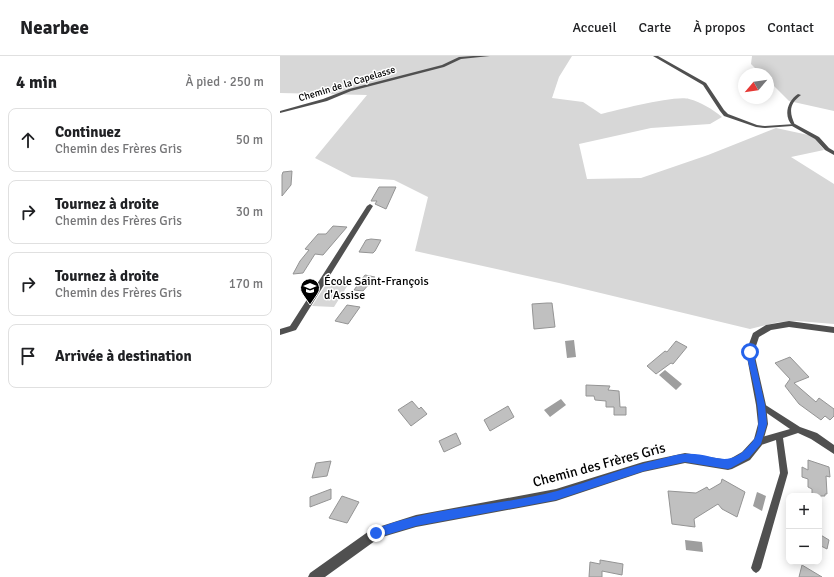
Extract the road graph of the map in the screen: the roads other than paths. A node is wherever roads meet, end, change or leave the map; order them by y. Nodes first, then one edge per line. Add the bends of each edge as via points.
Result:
1 (488, 56) edge
2 (655, 56) edge
3 (458, 58) edge
4 (799, 95) dead end
5 (280, 112) edge
6 (793, 125) junction
7 (834, 153) edge
8 (370, 206) dead end
9 (834, 330) edge
10 (280, 332) edge
11 (761, 405) junction
12 (798, 430) junction
13 (780, 435) junction
14 (758, 442) junction
15 (834, 450) edge
16 (756, 568) dead end
17 (314, 577) edge

1 - 3 street, Chemin de la Capelasse
2 - 6 street via 705,84 726,115 756,126
3 - 5 street, Chemin de la Capelasse via 443,66 350,90 325,100
4 - 6 lane via 791,100 789,106
6 - 7 street via 818,138
8 - 10 street via 293,328
9 - 11 street, Chemin des Frères Gris via 789,324 769,327 756,335 750,352
11 - 12 lane
11 - 14 street, Chemin des Frères Gris via 763,424
12 - 13 lane
12 - 15 lane via 814,436
13 - 14 lane
13 - 16 lane via 784,473
14 - 17 street, Chemin des Frères Gris via 746,456 728,465 685,458 644,467 556,495 465,511 376,533

